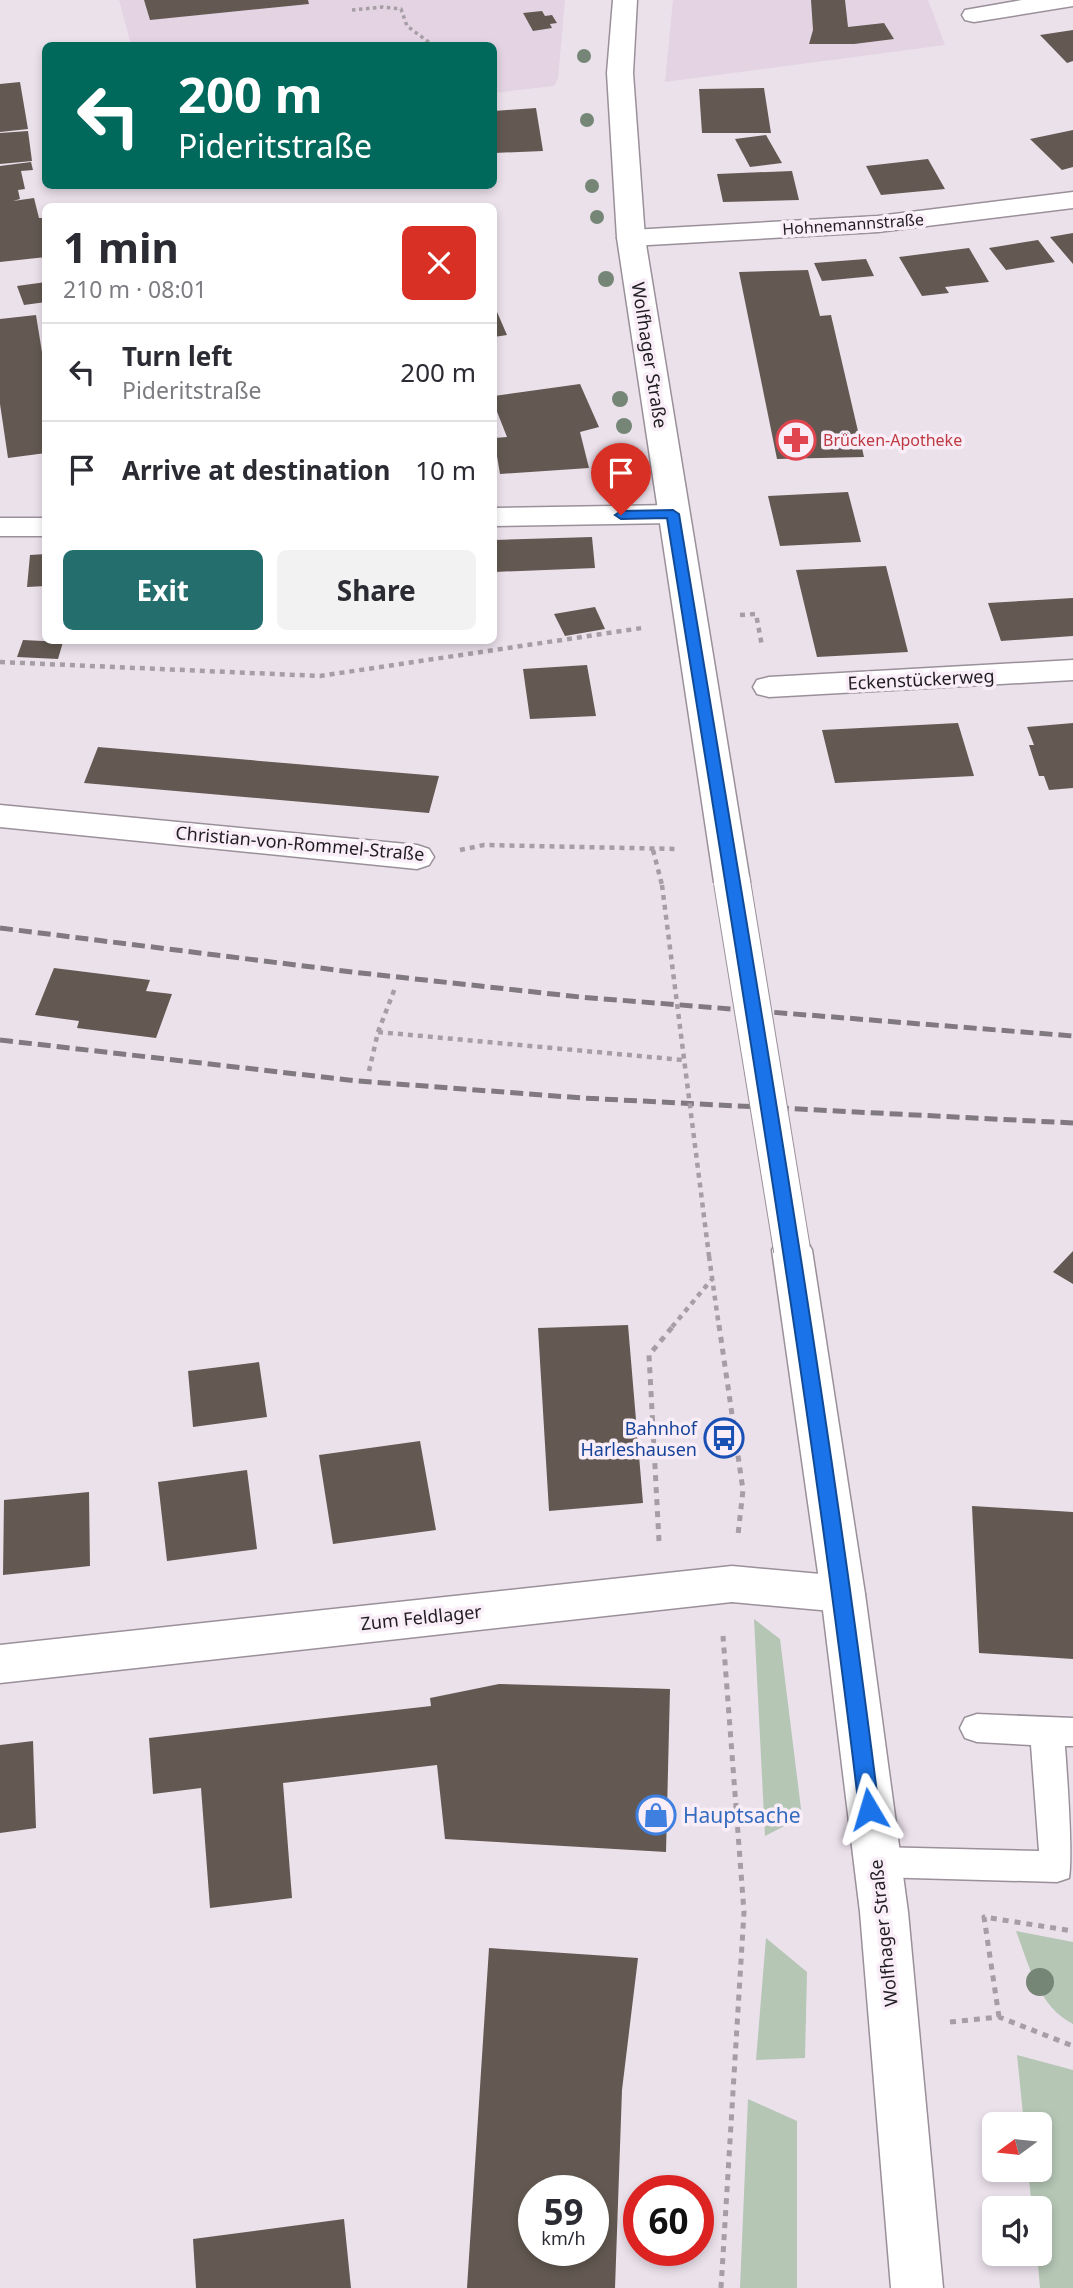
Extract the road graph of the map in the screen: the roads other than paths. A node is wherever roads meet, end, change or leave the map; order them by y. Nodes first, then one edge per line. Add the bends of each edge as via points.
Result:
1 (625, 0) edge
2 (1068, 0) edge
3 (974, 15) dead end
4 (1073, 200) edge
5 (631, 238) junction
6 (673, 514) junction
7 (497, 517) edge
8 (0, 527) edge
9 (42, 527) edge
10 (1073, 670) edge
11 (769, 687) dead end
12 (0, 816) edge
13 (417, 857) road end
14 (843, 1594) junction
15 (0, 1664) edge
16 (976, 1728) dead end
17 (1060, 1732) edge
18 (876, 1862) junction
19 (917, 2288) edge

1 - 5 main road, Wolfhager Straße via 620,64
2 - 3 main road
4 - 5 main road, Hohnemannstraße via 878,224
5 - 6 main road, Wolfhager Straße
6 - 7 main road
6 - 14 main road, Wolfhager Straße, bridge
8 - 9 main road
10 - 11 main road, Eckenstückerweg
12 - 13 main road, Christian-von-Rommel-Straße
14 - 15 main road, Zum Feldlager via 732,1584
14 - 18 main road, Wolfhager Straße
16 - 17 lane
17 - 18 lane via 1056,1867
18 - 19 main road, Wolfhager Straße

